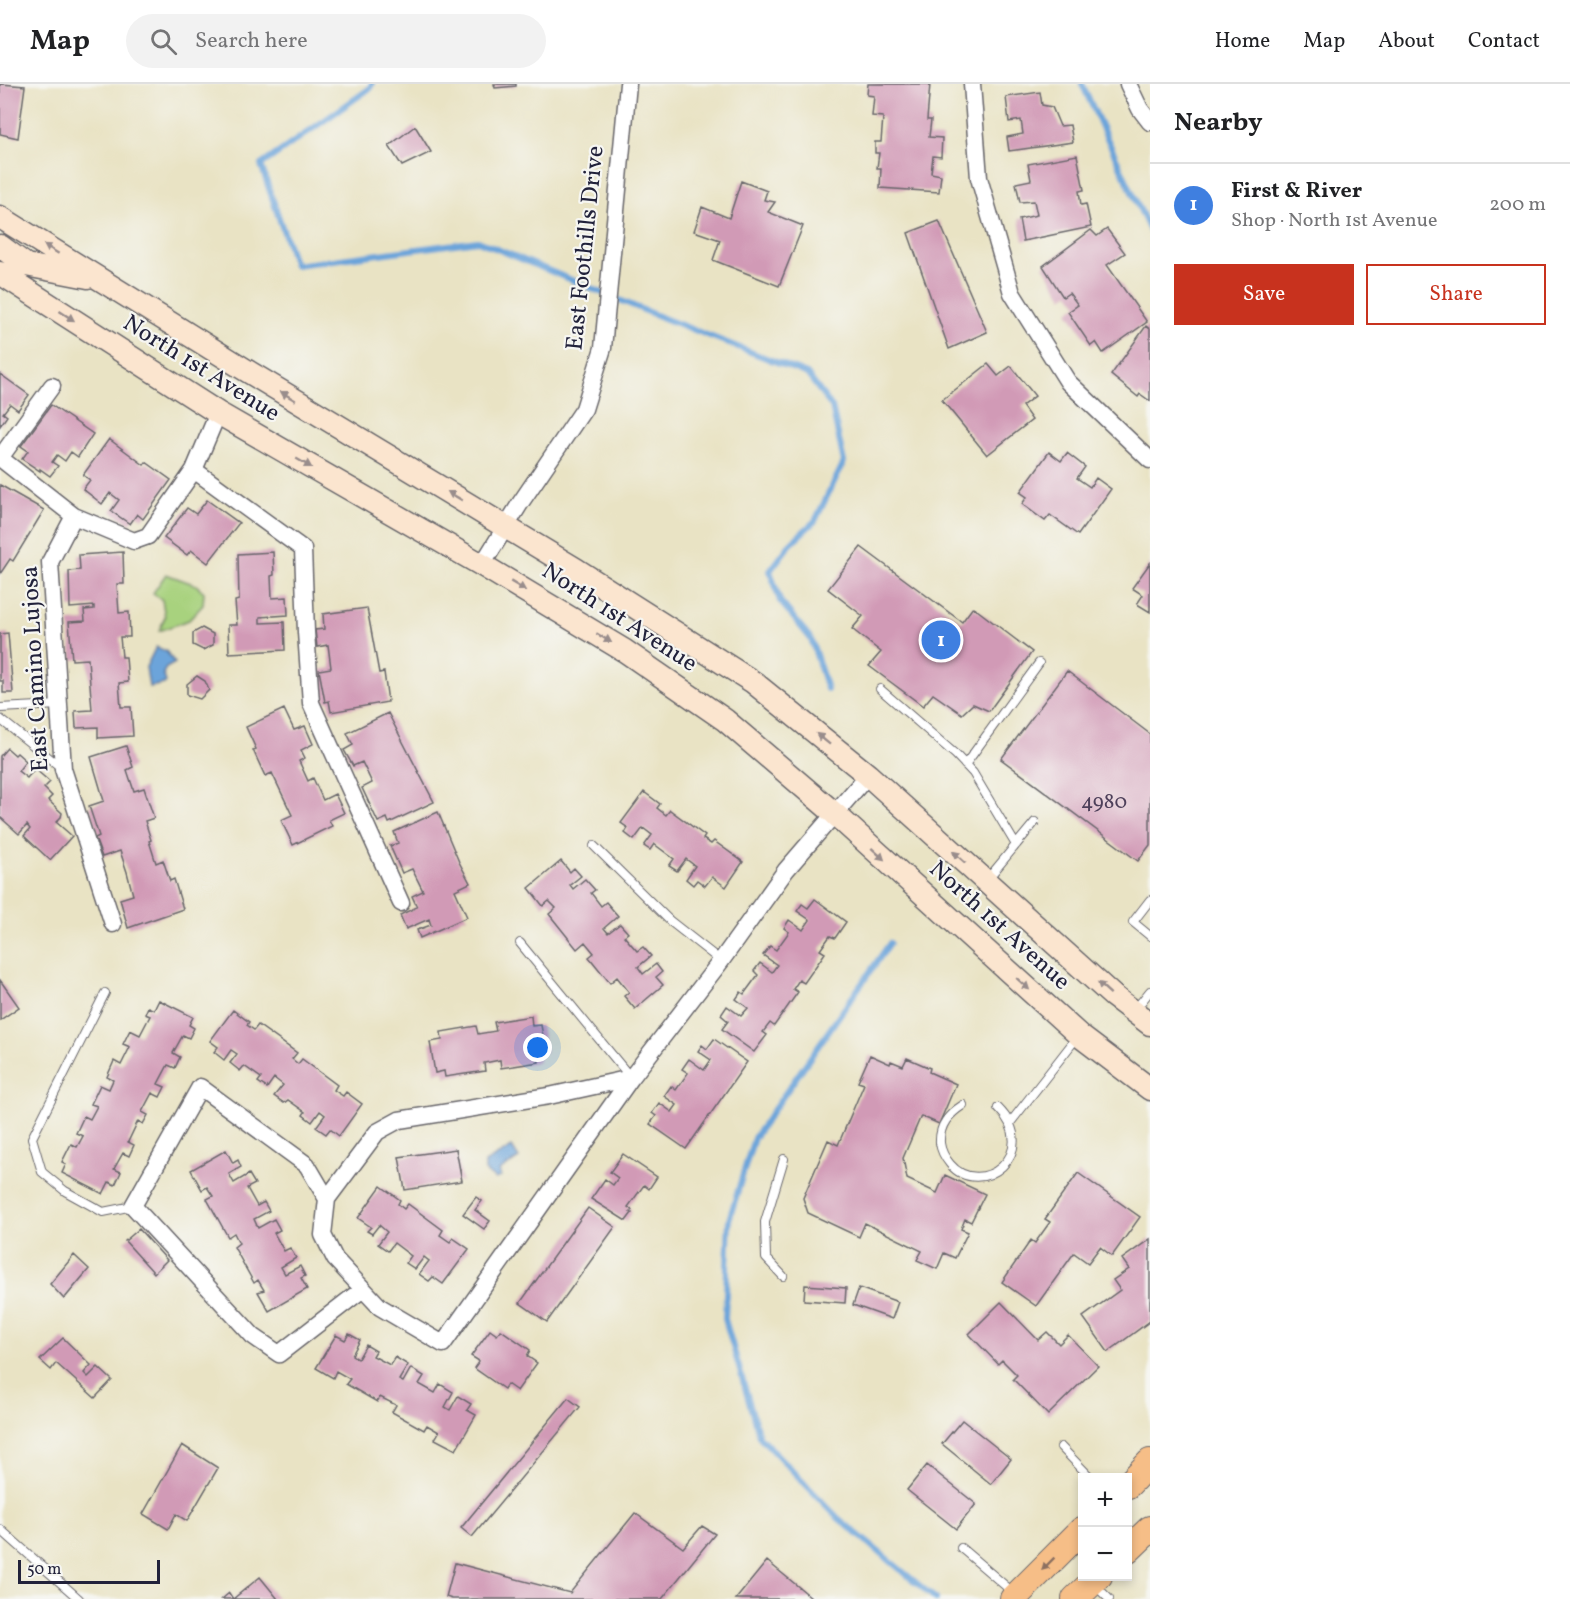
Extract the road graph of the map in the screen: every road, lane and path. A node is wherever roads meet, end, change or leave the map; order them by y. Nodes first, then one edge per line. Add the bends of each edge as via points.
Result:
1 (627, 84) edge
2 (972, 84) edge
3 (1128, 84) edge
4 (1150, 122) edge
5 (0, 217) edge
6 (0, 246) edge
7 (0, 273) edge
8 (101, 280) junction
9 (52, 386) dead end
10 (218, 413) junction
11 (0, 458) edge
12 (1150, 460) edge
13 (194, 470) junction
14 (74, 516) junction
15 (506, 526) junction
16 (482, 565) junction
17 (1039, 663) dead end
18 (880, 689) dead end
19 (59, 705) junction
20 (0, 708) edge
21 (0, 719) edge
22 (965, 765) junction
23 (63, 770) junction
24 (868, 776) junction
25 (835, 814) junction
26 (1035, 822) dead end
27 (1016, 844) junction
28 (594, 846) dead end
29 (985, 881) junction
30 (1150, 900) edge
31 (401, 903) dead end
32 (113, 924) dead end
33 (1150, 936) edge
34 (520, 943) dead end
35 (721, 961) junction
36 (1150, 991) edge
37 (105, 993) dead end
38 (1142, 1018) edge
39 (1079, 1034) junction
40 (631, 1078) junction
41 (1150, 1089) edge
42 (963, 1105) dead end
43 (998, 1108) dead end
44 (1010, 1123) junction
45 (784, 1159) dead end
46 (327, 1199) junction
47 (133, 1206) junction
48 (783, 1276) dead end
49 (363, 1289) junction
50 (1061, 1447) dead end
51 (1150, 1462) edge
52 (1086, 1473) edge
53 (1132, 1481) edge
54 (0, 1529) edge
55 (1150, 1529) edge
56 (1078, 1535) edge
57 (1132, 1546) edge
58 (961, 1548) dead end
59 (1015, 1597) edge
60 (79, 1599) edge

1 - 15 street, East Foothills Drive via 603,348 584,410
2 - 12 street via 979,178 1012,293 1068,381
3 - 4 street
8 -> 5 main road, North 1st Avenue
6 - 8 main road via 26,266
7 -> 10 main road, North 1st Avenue
15 -> 8 main road, North 1st Avenue
9 - 11 street
10 - 13 street
10 -> 16 main road, North 1st Avenue
11 - 14 street
13 - 14 street via 148,536 134,541
13 - 31 street via 303,549 311,703
14 - 19 street, East Camino Lujosa via 50,562
15 - 16 street, East Foothills Drive
24 -> 15 main road, North 1st Avenue via 753,682
16 -> 25 main road, North 1st Avenue via 625,651 725,720
17 - 22 lane
18 - 22 lane
19 - 20 lane
19 - 23 street, East Camino Lujosa
21 - 23 lane
22 - 27 lane
23 - 32 street, East Camino Lujosa
24 - 25 street
29 -> 24 main road, North 1st Avenue
25 - 35 street via 786,870
25 -> 39 main road, North 1st Avenue
26 - 27 lane
27 - 29 lane
28 - 35 lane via 670,921
38 -> 29 main road, North 1st Avenue
30 - 33 lane via 1133,922
34 - 40 lane
35 - 40 street
36 - 38 lane
37 - 47 lane via 32,1138 42,1172 65,1191 103,1212
39 - 41 main road, North 1st Avenue
39 - 44 lane
40 - 46 street via 551,1096 399,1120 377,1132
40 - 49 street via 443,1344 380,1307
42 - 44 lane via 945,1121 940,1145 944,1157 962,1174 986,1175 1006,1162 1014,1139
43 - 44 lane
45 - 48 lane via 765,1222 766,1258
46 - 47 street via 307,1165 200,1087
46 - 49 street via 323,1235 335,1259
47 - 49 street via 253,1336 279,1354
50 - 52 lane
51 - 53 main road
54 - 60 lane
55 - 57 main road
56 -> 59 main road
58 - 59 lane

